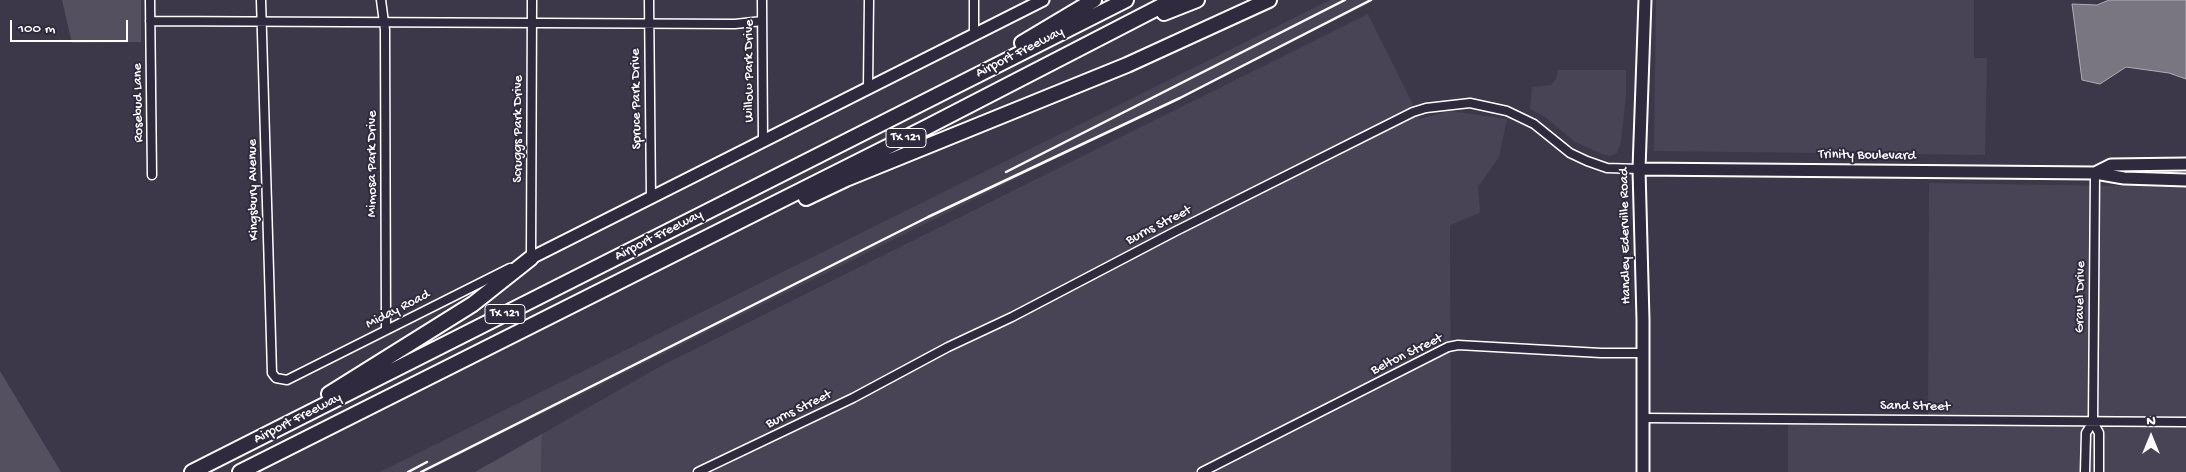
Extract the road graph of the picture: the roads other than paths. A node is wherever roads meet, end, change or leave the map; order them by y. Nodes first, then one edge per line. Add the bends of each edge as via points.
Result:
1 (150, 0) edge
2 (261, 0) edge
3 (381, 0) edge
4 (532, 0) edge
5 (649, 0) edge
6 (762, 0) edge
7 (869, 0) edge
8 (974, 0) edge
9 (1043, 0) edge
10 (1094, 0) edge
11 (1126, 0) edge
12 (1173, 0) edge
13 (1197, 0) edge
14 (1269, 0) edge
15 (1644, 0) edge
16 (150, 21) junction
17 (762, 21) junction
18 (263, 22) junction
19 (384, 22) junction
20 (531, 23) junction
21 (649, 24) junction
22 (974, 35) junction
23 (1084, 45) junction
24 (988, 69) junction
25 (868, 88) junction
26 (763, 142) junction
27 (2186, 164) edge
28 (1639, 169) junction
29 (2095, 173) junction
30 (152, 175) dead end
31 (2186, 180) edge
32 (651, 198) junction
33 (727, 229) junction
34 (531, 258) junction
35 (386, 329) junction
36 (1643, 353) junction
37 (276, 378) joint
38 (1644, 418) junction
39 (2093, 422) junction
40 (2186, 422) edge
41 (254, 441) junction
42 (192, 472) edge
43 (240, 472) edge
44 (698, 472) edge
45 (1202, 472) edge
46 (1643, 472) edge
47 (2085, 472) edge
48 (2099, 472) edge

1 - 16 street, Rosebud Lane
2 - 18 street, Kingsbury Avenue
3 - 19 street, Mimosa Park Drive
4 - 20 street, Scruggs Park Drive
5 - 21 street, Spruce Park Drive
6 - 17 street, Willow Park Drive
7 - 25 street
8 - 22 street
9 - 22 main road
10 - 24 highway via 1025,41
11 - 24 highway, Airport Freeway / TX 121
12 - 23 highway, Airport Freeway / TX 121
13 - 23 highway
14 - 33 highway via 1128,65 846,179 756,221
15 - 28 main road, Handley Ederville Road
16 - 18 street
16 - 30 street, Rosebud Lane
17 - 21 street
17 - 26 street, Willow Park Drive
18 - 19 street
18 - 37 street, Kingsbury Avenue via 270,368
19 - 20 street
19 - 35 street, Mimosa Park Drive
20 - 21 street
20 - 34 street, Scruggs Park Drive
21 - 32 street, Spruce Park Drive
22 - 25 main road
23 - 33 highway, Airport Freeway / TX 121
24 - 41 highway, Airport Freeway / TX 121
25 - 26 main road
26 - 32 main road
27 - 29 main road, Trinity Boulevard via 2111,165
28 - 29 main road, Trinity Boulevard
28 - 36 main road, Handley Ederville Road
28 - 44 street, Burns Street via 1607,168 1587,161 1570,153 1534,124 1507,110 1470,103 1413,112 852,398
29 - 31 main road, Trinity Boulevard via 2124,178
29 - 39 street, Gravel Drive
32 - 34 main road
33 - 43 highway, Airport Freeway / TX 121 via 615,282
34 - 35 street, Miday Road
34 - 41 highway via 473,304
35 - 37 street, Miday Road via 287,380
36 - 38 main road, Handley Ederville Road
36 - 45 street, Belton Street via 1448,347
38 - 39 street, Sand Street
38 - 46 main road, Handley Ederville Road
39 - 40 street, Sand Street
39 - 47 street, Gravel Drive via 2086,433
39 - 48 street, Gravel Drive via 2099,433
41 - 42 highway, Airport Freeway / TX 121

